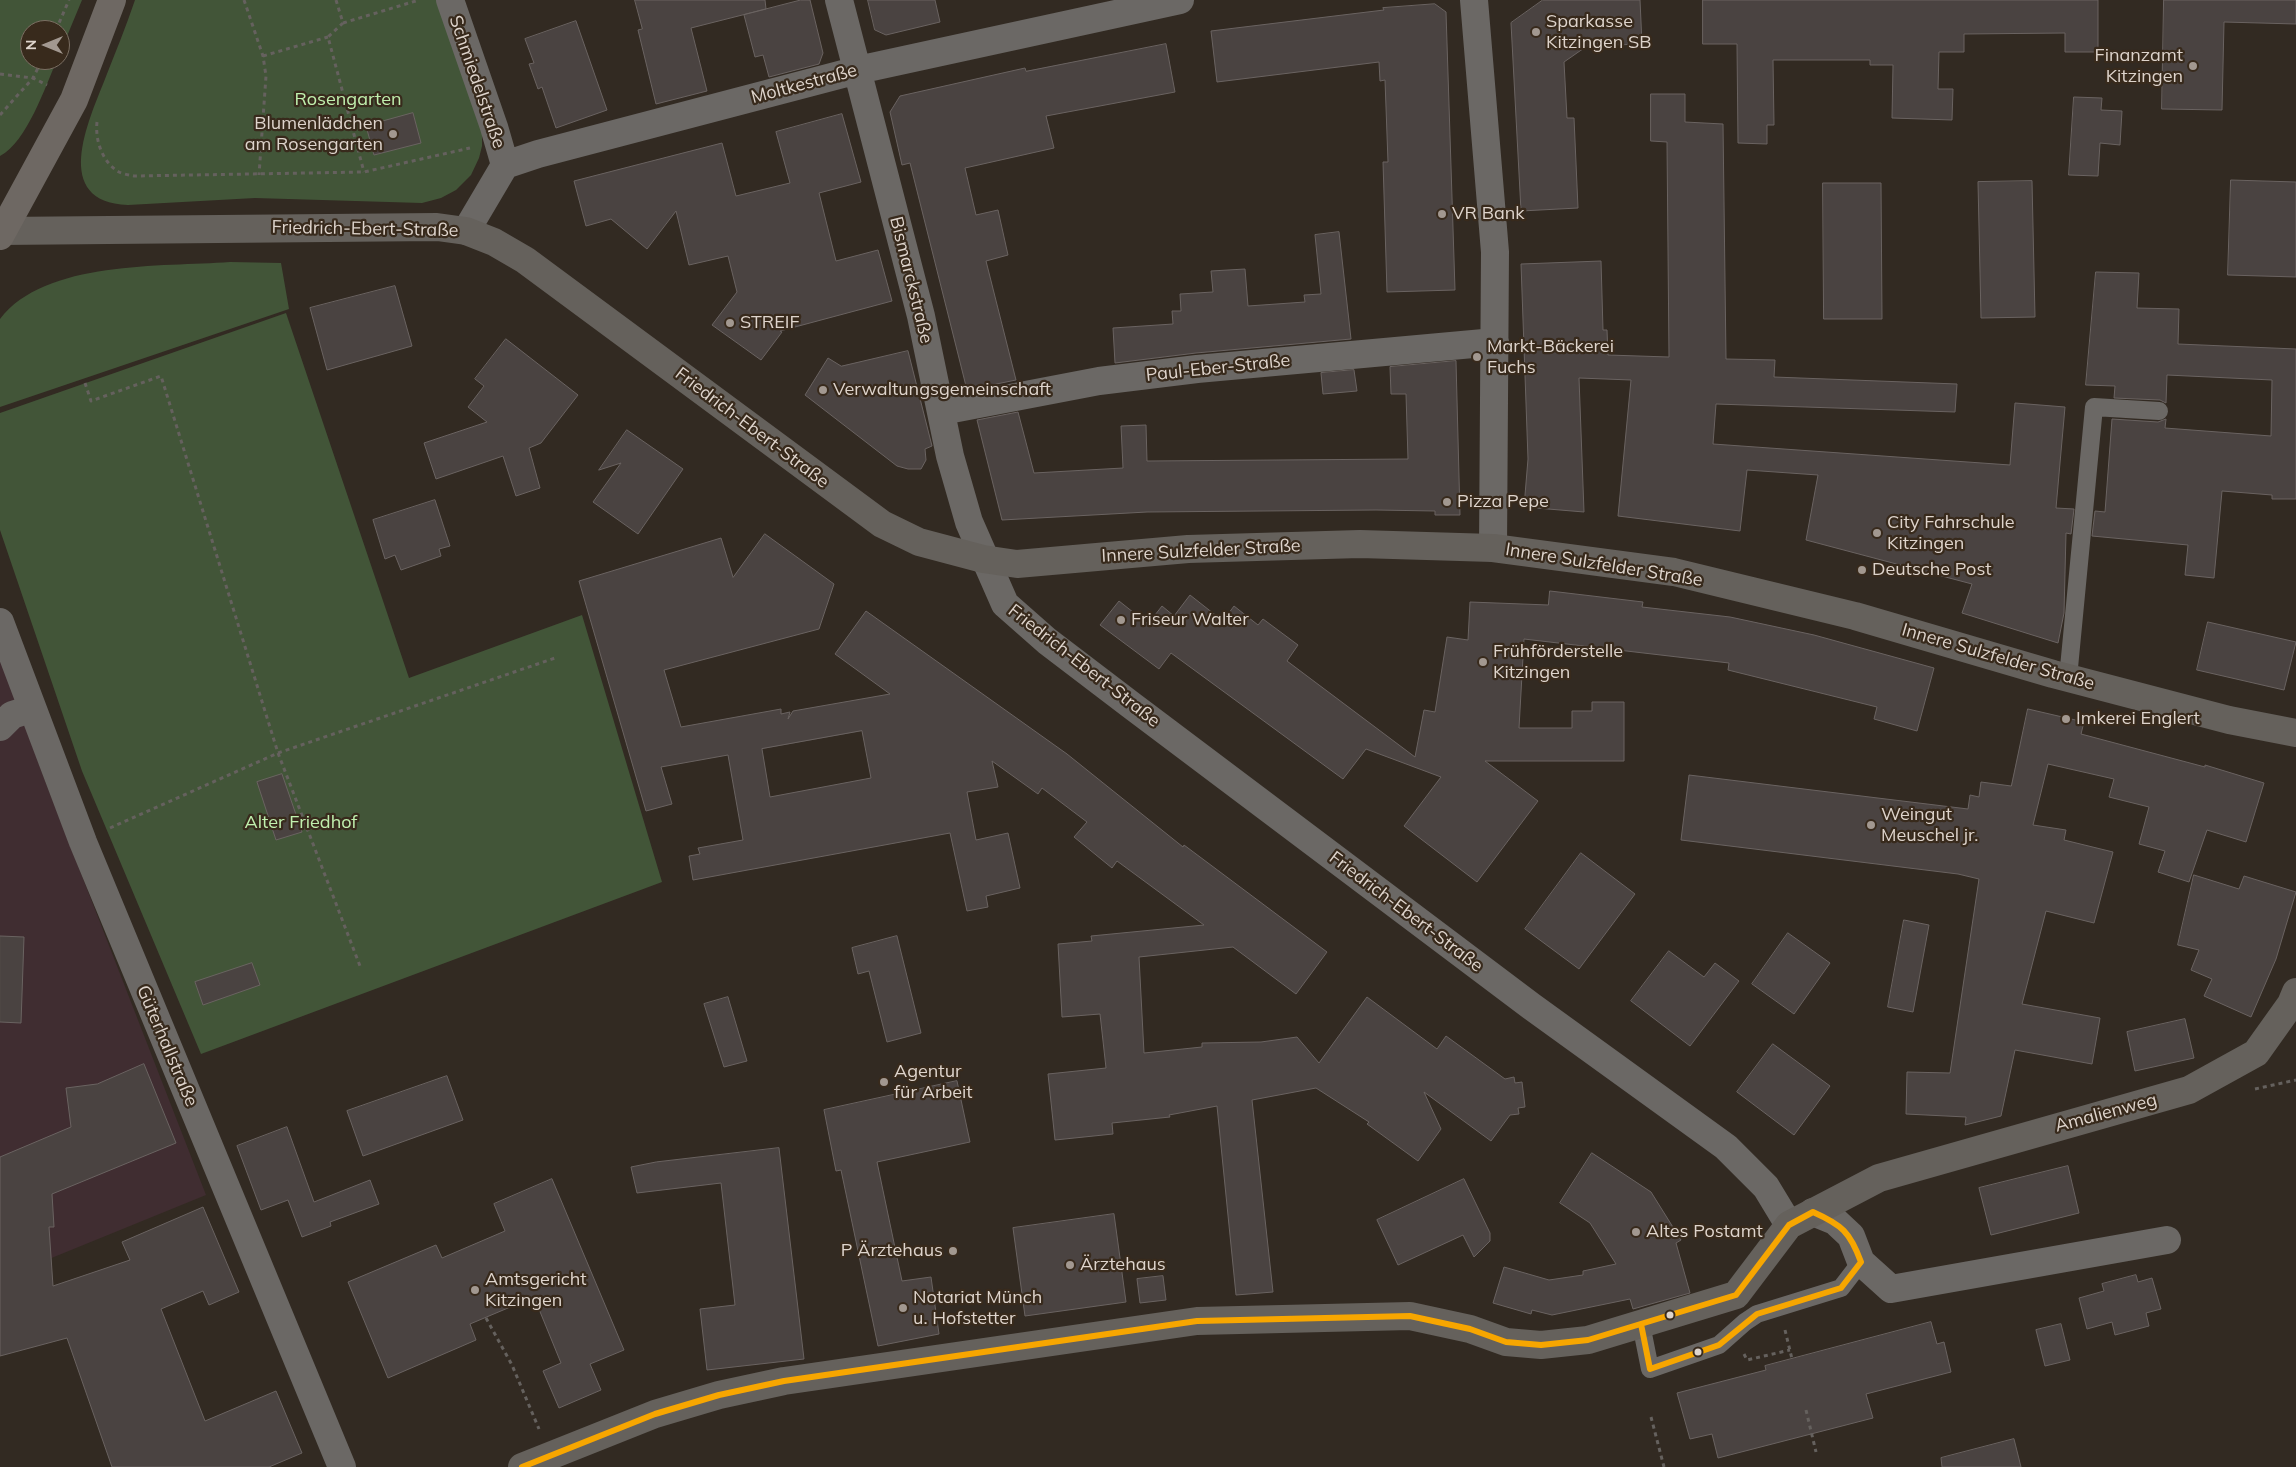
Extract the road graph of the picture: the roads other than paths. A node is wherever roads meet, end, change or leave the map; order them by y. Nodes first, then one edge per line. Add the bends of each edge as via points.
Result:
1 (112, 0) edge
2 (450, 0) edge
3 (839, 0) edge
4 (1180, 0) edge
5 (1474, 0) edge
6 (1135, 4) edge
7 (858, 70) junction
8 (505, 165) junction
9 (466, 230) junction
10 (1, 233) edge
11 (1495, 342) junction
12 (942, 411) junction
13 (2159, 411) dead end
14 (1493, 548) junction
15 (984, 559) junction
16 (0, 622) edge
17 (2068, 678) junction
18 (31, 708) junction
19 (0, 727) edge
20 (2296, 733) edge
21 (2296, 992) edge
22 (1813, 1212) junction
23 (1788, 1225) junction
24 (2167, 1240) dead end
25 (1861, 1262) junction
26 (1736, 1295) junction
27 (1745, 1322) junction
28 (1641, 1324) junction
29 (342, 1467) edge
30 (522, 1467) edge

1 - 10 main road via 74,100
2 - 8 street, Schmiedelstraße
3 - 7 street, Bismarckstraße
4 - 6 street, Moltkestraße
5 - 11 street via 1495,252
6 - 7 street, Moltkestraße
7 - 8 street, Moltkestraße
7 - 12 street, Bismarckstraße
8 - 9 street
9 - 10 street, Friedrich-Ebert-Straße via 298,227
9 - 15 street, Friedrich-Ebert-Straße via 525,260 882,524 918,542
11 - 12 street, Paul-Eber-Straße via 1197,369 1109,380
11 - 14 street
12 - 15 street, Bismarckstraße via 968,522
13 - 17 lane via 2094,407
14 - 15 street, Innere Sulzfelder Straße via 1360,544 1188,549 1018,564
14 - 17 street, Innere Sulzfelder Straße via 1674,572 1855,616
15 - 23 street, Friedrich-Ebert-Straße via 1005,604 1047,641 1515,994 1726,1148 1766,1186
16 - 18 street, Güterhallstraße
17 - 20 street, Innere Sulzfelder Straße via 2229,720
18 - 19 street via 12,715
18 - 29 street, Güterhallstraße via 83,842
21 - 22 street, Amalienweg via 2256,1053 2190,1090 1879,1178
22 - 23 street, Amalienweg
22 - 25 street via 1835,1221 1851,1236
23 - 26 street
24 - 25 street via 1891,1289
25 - 27 lane via 1841,1288 1756,1314
26 - 27 lane
26 - 28 street
27 - 28 lane via 1720,1345 1650,1369
28 - 30 street via 1588,1340 1541,1345 1506,1342 1470,1329 1410,1316 1197,1320 784,1381 719,1395 655,1414

